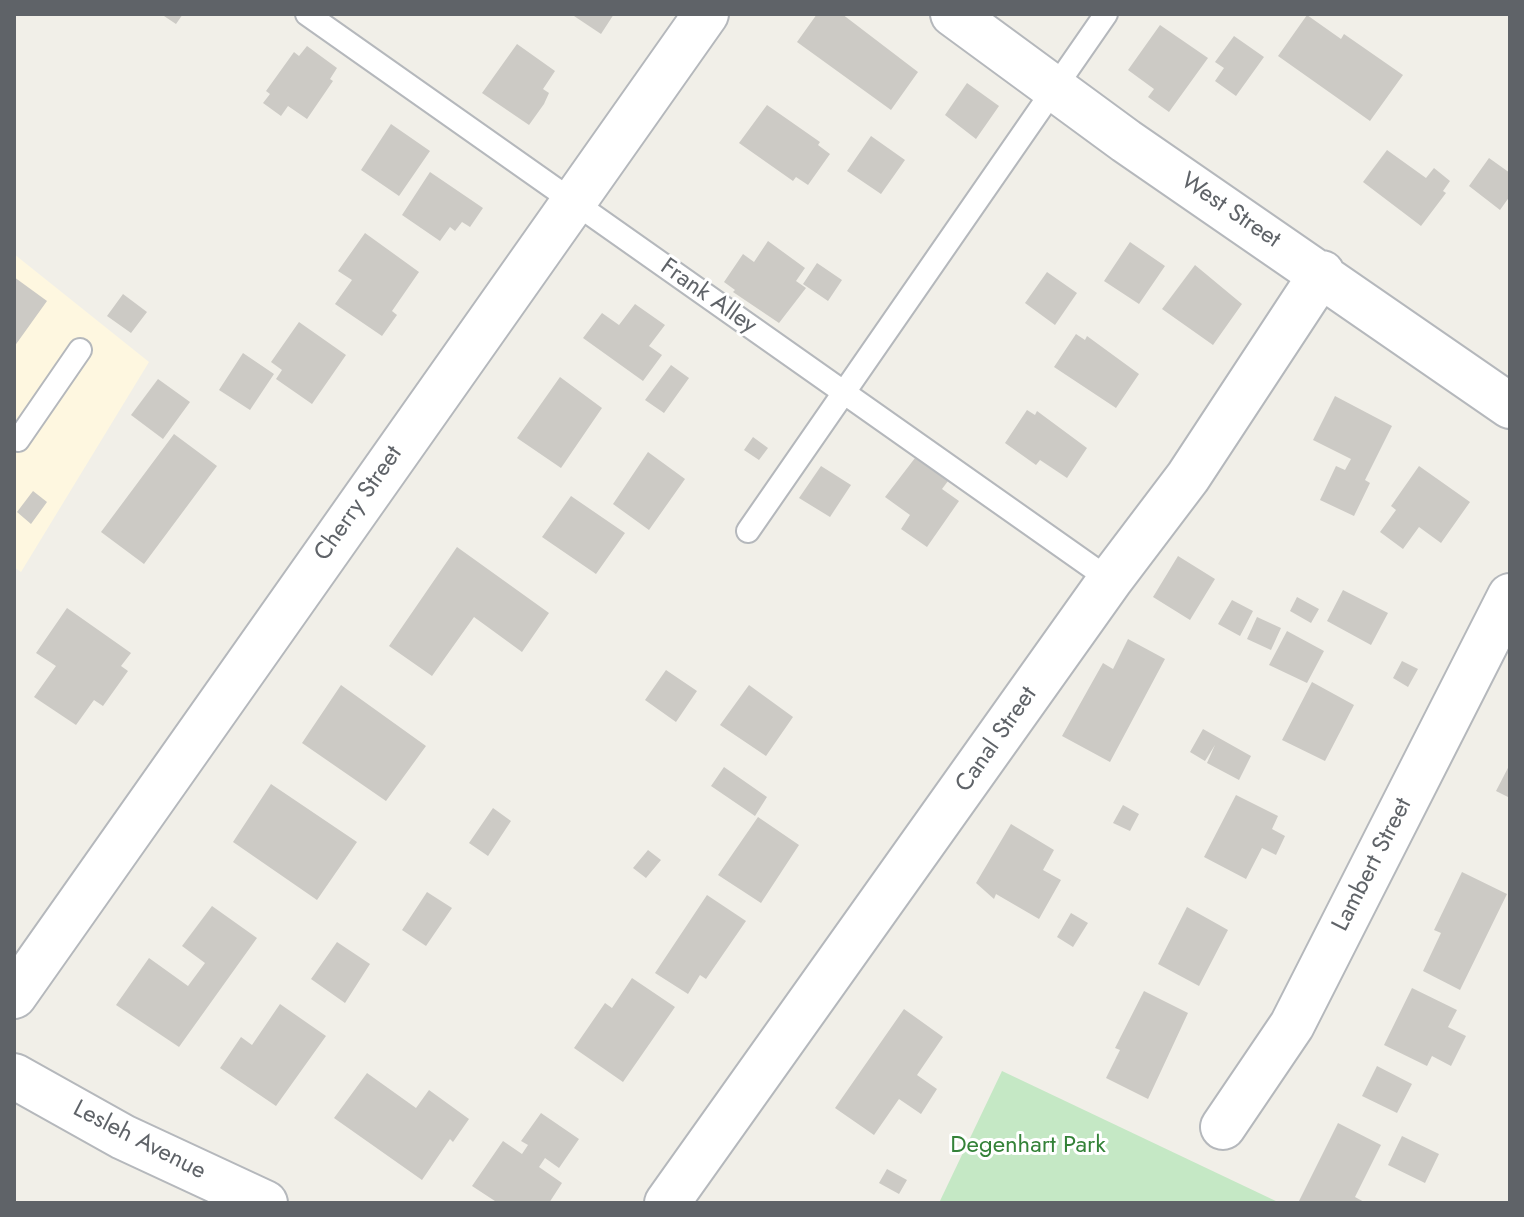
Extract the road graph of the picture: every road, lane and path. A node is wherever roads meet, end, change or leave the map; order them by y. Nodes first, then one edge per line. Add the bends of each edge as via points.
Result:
1 (307, 14) edge
2 (706, 14) edge
3 (953, 14) edge
4 (1106, 14) edge
5 (1053, 87) junction
6 (573, 202) junction
7 (1322, 273) junction
8 (80, 350) dead end
9 (846, 394) junction
10 (1510, 406) edge
11 (14, 437) edge
12 (748, 531) dead end
13 (1110, 580) junction
14 (1510, 596) edge
15 (14, 996) edge
16 (14, 1076) edge
17 (1223, 1127) dead end
18 (265, 1203) edge
19 (667, 1203) edge

1 - 6 lane, Frank Alley
2 - 6 street, Cherry Street
3 - 5 street, West Street
4 - 5 lane
5 - 7 street, West Street
5 - 9 lane
6 - 9 lane, Frank Alley
6 - 15 street, Cherry Street
7 - 10 street, West Street
7 - 13 street, Canal Street via 1188,477
8 - 11 lane via 18,440
9 - 12 lane
9 - 13 lane, Frank Alley
13 - 19 street, Canal Street
14 - 17 street, Lambert Street via 1292,1025
16 - 18 street, Lesleh Avenue via 123,1137

